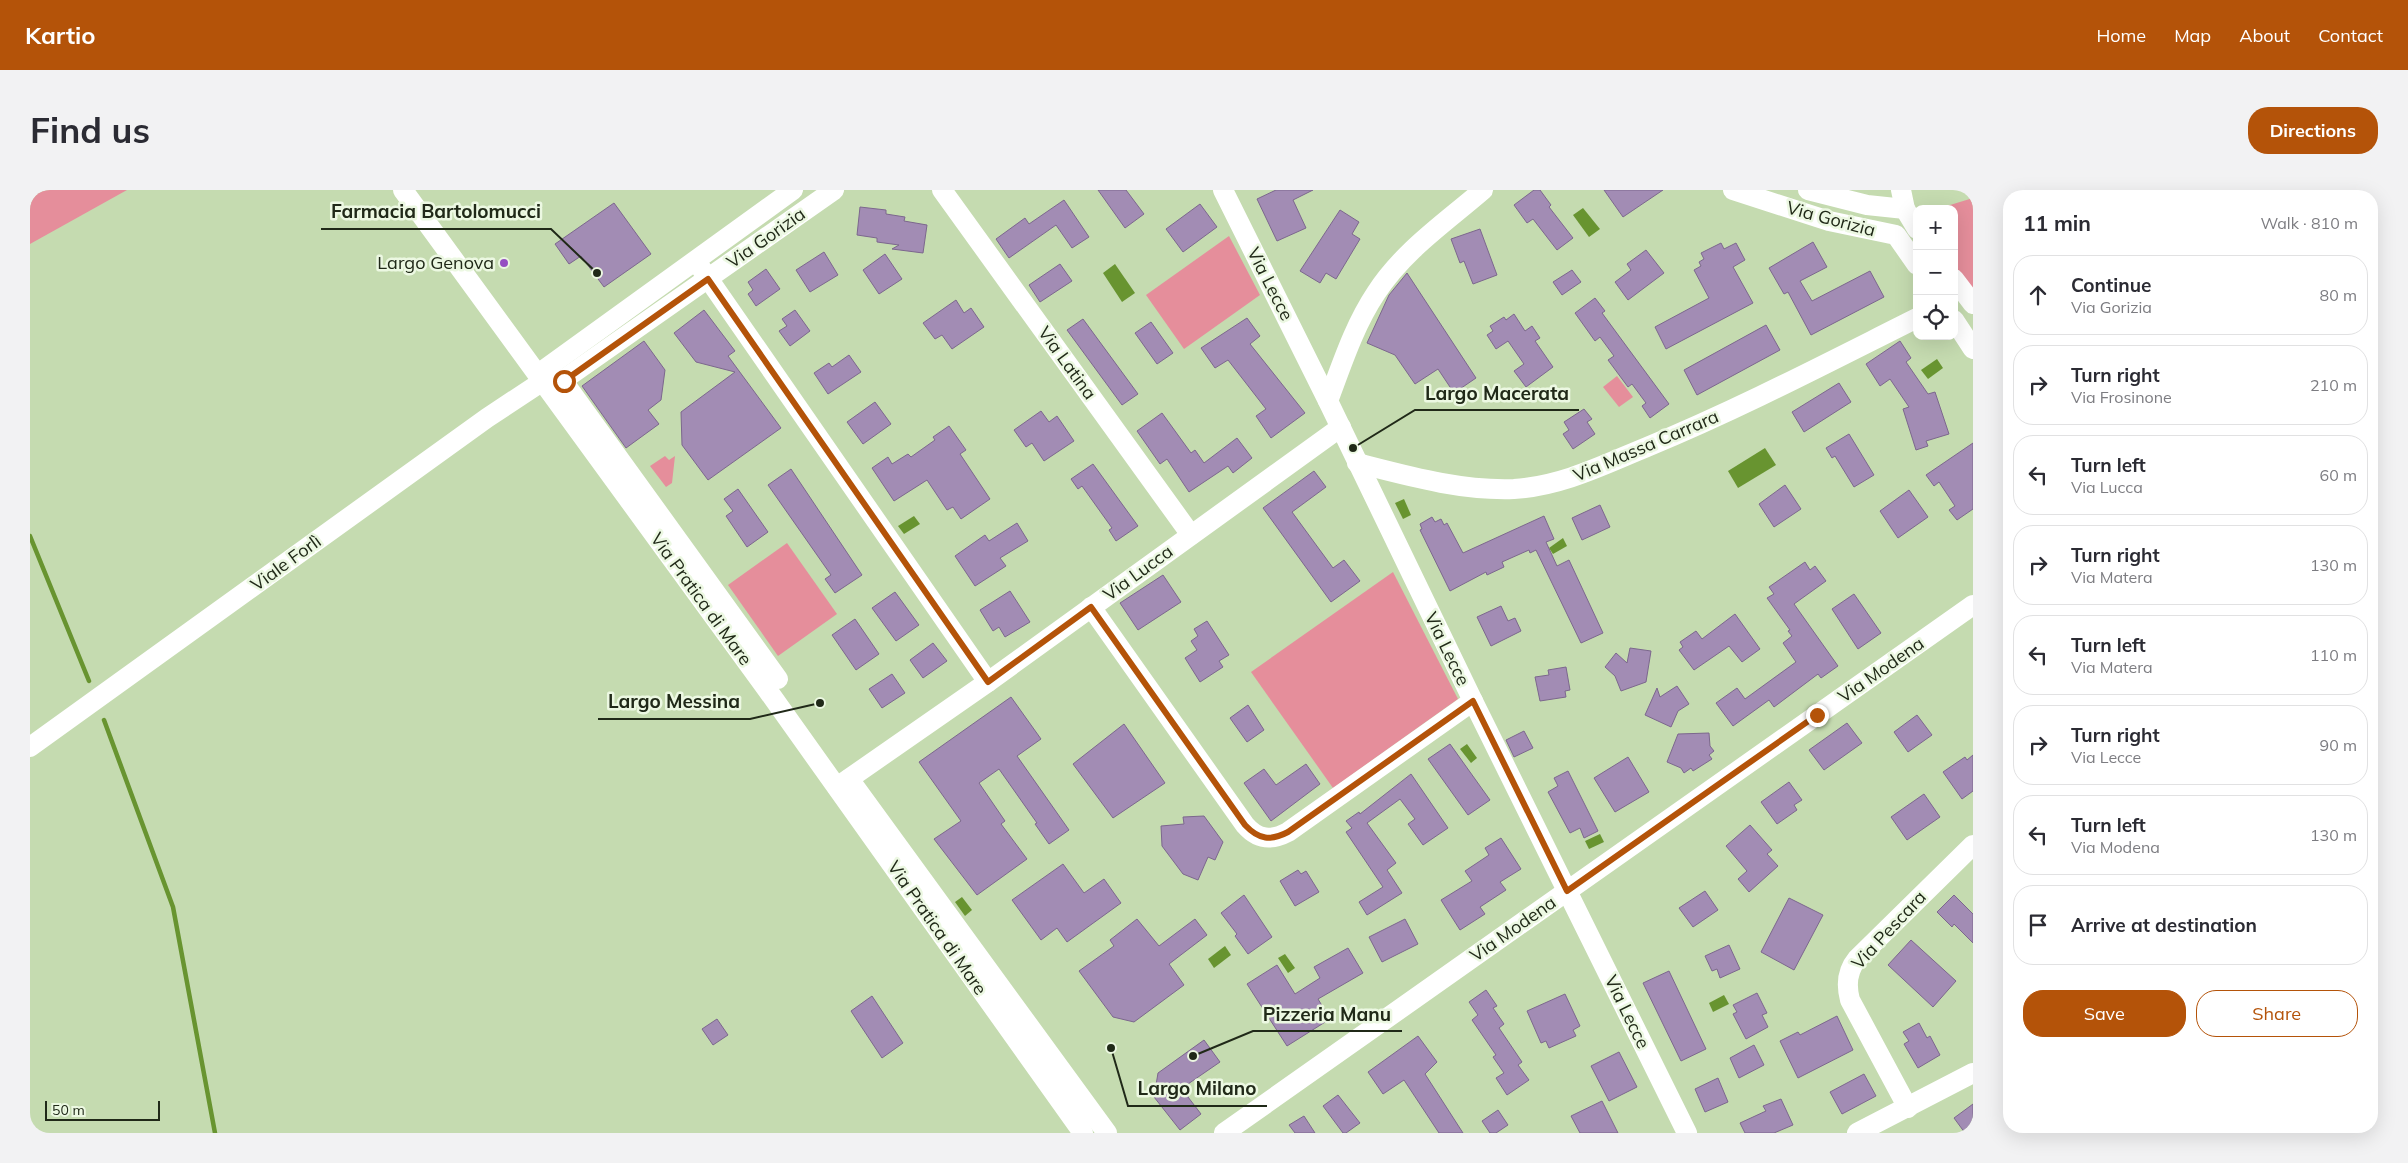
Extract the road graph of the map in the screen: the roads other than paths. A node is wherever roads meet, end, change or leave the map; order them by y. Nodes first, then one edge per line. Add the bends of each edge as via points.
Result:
1 (403, 190) edge
2 (793, 190) edge
3 (834, 190) edge
4 (942, 190) edge
5 (1223, 190) edge
6 (1483, 190) edge
7 (1733, 190) edge
8 (1808, 190) edge
9 (1882, 199) edge
10 (1904, 200) edge
11 (1913, 220) edge
12 (1896, 235) junction
13 (1913, 259) edge
14 (696, 261) junction
15 (708, 279) junction
16 (1913, 320) edge
17 (1958, 326) edge
18 (1973, 349) edge
19 (548, 381) junction
20 (1328, 401) junction
21 (1341, 427) junction
22 (1357, 463) junction
23 (1192, 535) junction
24 (1973, 605) edge
25 (1091, 607) junction
26 (778, 679) dead end
27 (988, 682) junction
28 (1473, 701) junction
29 (30, 747) edge
30 (843, 783) junction
31 (1973, 845) edge
32 (1567, 891) junction
33 (1973, 1073) edge
34 (1908, 1108) junction
35 (1083, 1133) edge
36 (1107, 1133) edge
37 (1224, 1133) edge
38 (1687, 1133) edge
39 (1857, 1133) edge

1 - 19 street, Via Pratica di Mare
2 - 14 street, Via Gorizia
3 - 15 street, Via Gorizia
4 - 23 street, Via Latina
5 - 20 street, Via Lecce
6 - 20 street via 1418,245 1384,281 1353,337
7 - 12 street, Via Gorizia via 1829,221
8 - 9 street, Via Gorizia via 1840,200
9 - 10 street, Via Gorizia
9 - 12 street
10 - 11 street, Via Gorizia
12 - 13 street, Via Gorizia
14 - 15 street
14 - 19 street, Via Gorizia
15 - 19 street, Via Gorizia
15 - 27 street
16 - 22 street, Via Massa Carrara via 1717,417 1559,482 1516,489 1480,488 1424,480
17 - 18 street
19 - 26 street
19 - 29 street, Viale Forlì via 487,418
19 - 30 street, Via Pratica di Mare
20 - 21 street, Via Lecce
21 - 22 street, Via Lecce
21 - 23 street, Via Lucca
22 - 28 street, Via Lecce
23 - 25 street, Via Lucca
24 - 32 street, Via Modena
25 - 27 street, Via Lucca
25 - 28 street via 1245,825 1265,839 1288,832
27 - 30 street, Via Lucca
28 - 32 street, Via Lecce
30 - 35 street, Via Pratica di Mare
30 - 36 street
31 - 34 street, Via Pescara via 1857,958 1849,972 1850,1000
32 - 37 street, Via Modena
32 - 38 street, Via Lecce
33 - 34 street
34 - 39 street

